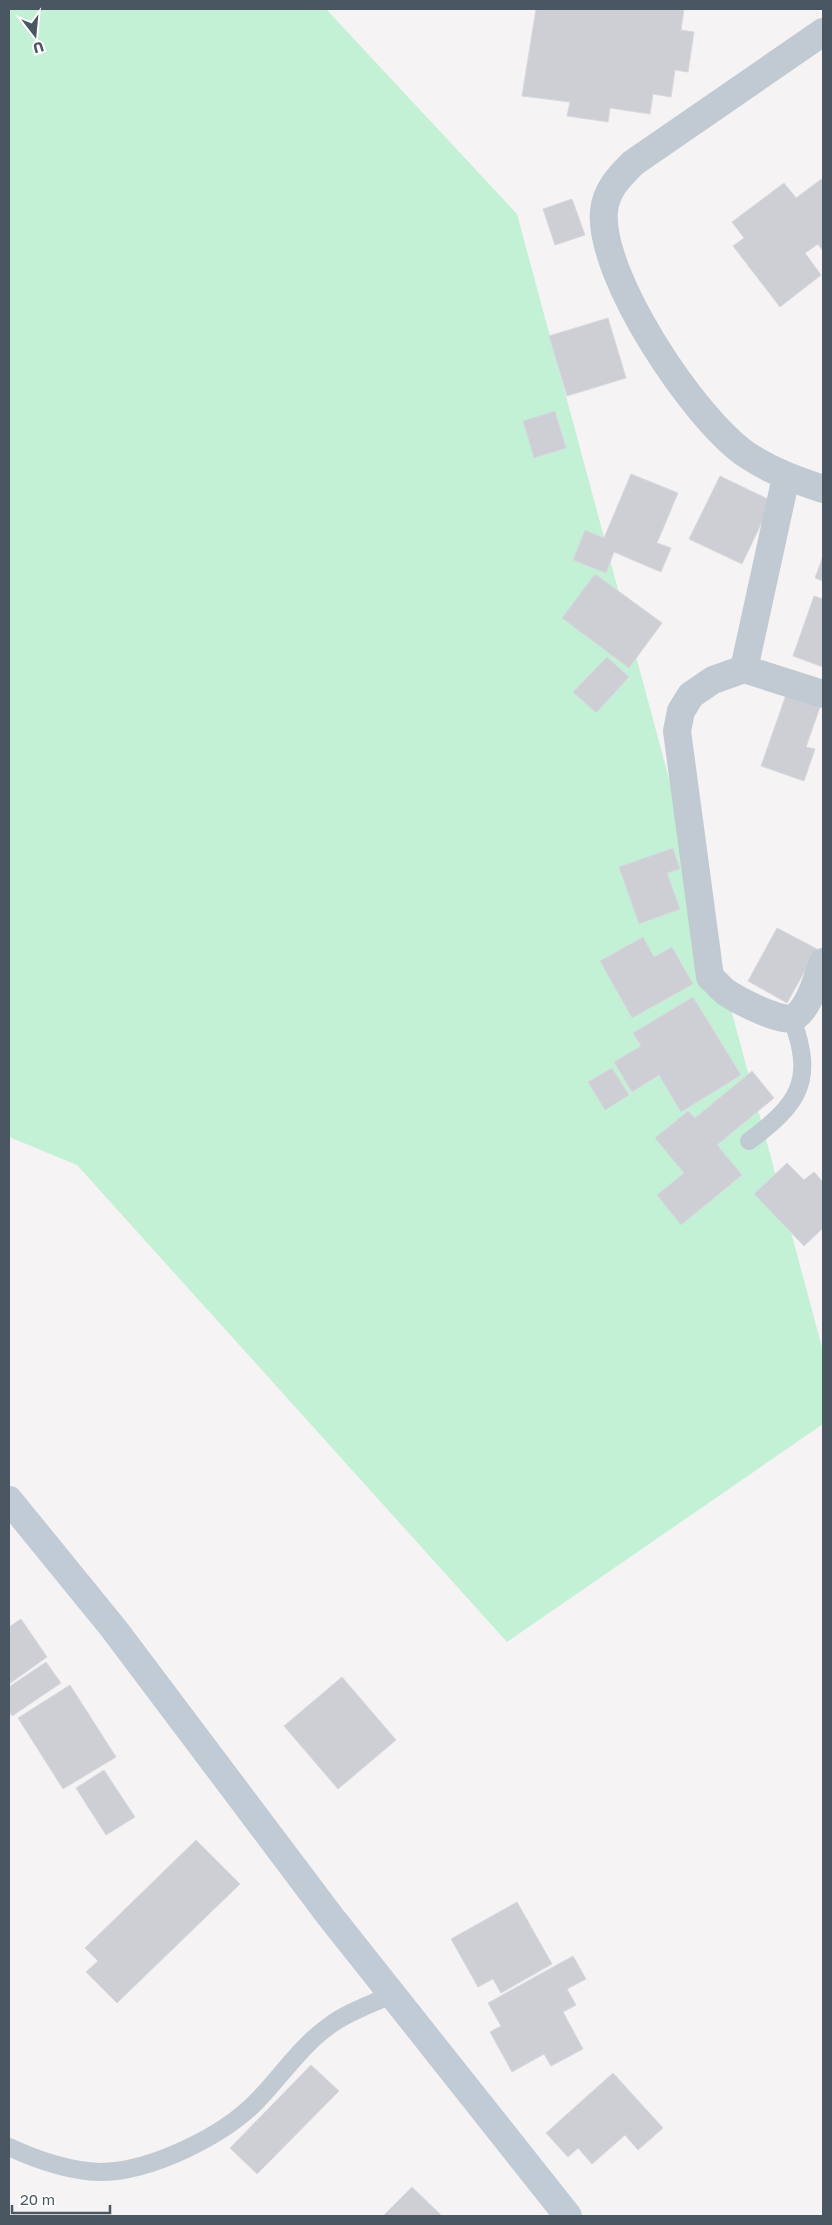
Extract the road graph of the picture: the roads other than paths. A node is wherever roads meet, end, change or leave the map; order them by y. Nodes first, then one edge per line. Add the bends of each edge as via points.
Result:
1 (823, 32) edge
2 (786, 477) junction
3 (823, 489) edge
4 (744, 670) junction
5 (823, 694) edge
6 (823, 962) edge
7 (792, 1019) junction
8 (749, 1141) dead end
9 (9, 1500) edge
10 (393, 1994) junction
11 (9, 2147) edge
12 (568, 2216) edge

1 - 2 street via 633,163 612,184 604,210 606,241 624,290 687,394 746,454
2 - 3 street
2 - 4 street
4 - 5 street
4 - 7 street via 713,680 691,695 681,710 677,731 706,958 710,976 726,992 780,1019
6 - 7 street via 805,1004
7 - 8 lane via 801,1043 803,1068 800,1086 790,1104 773,1123
9 - 10 street via 114,1629 330,1916
10 - 11 lane via 330,2025 308,2044 257,2101 227,2126 187,2149 140,2165 99,2172 40,2161
10 - 12 street

